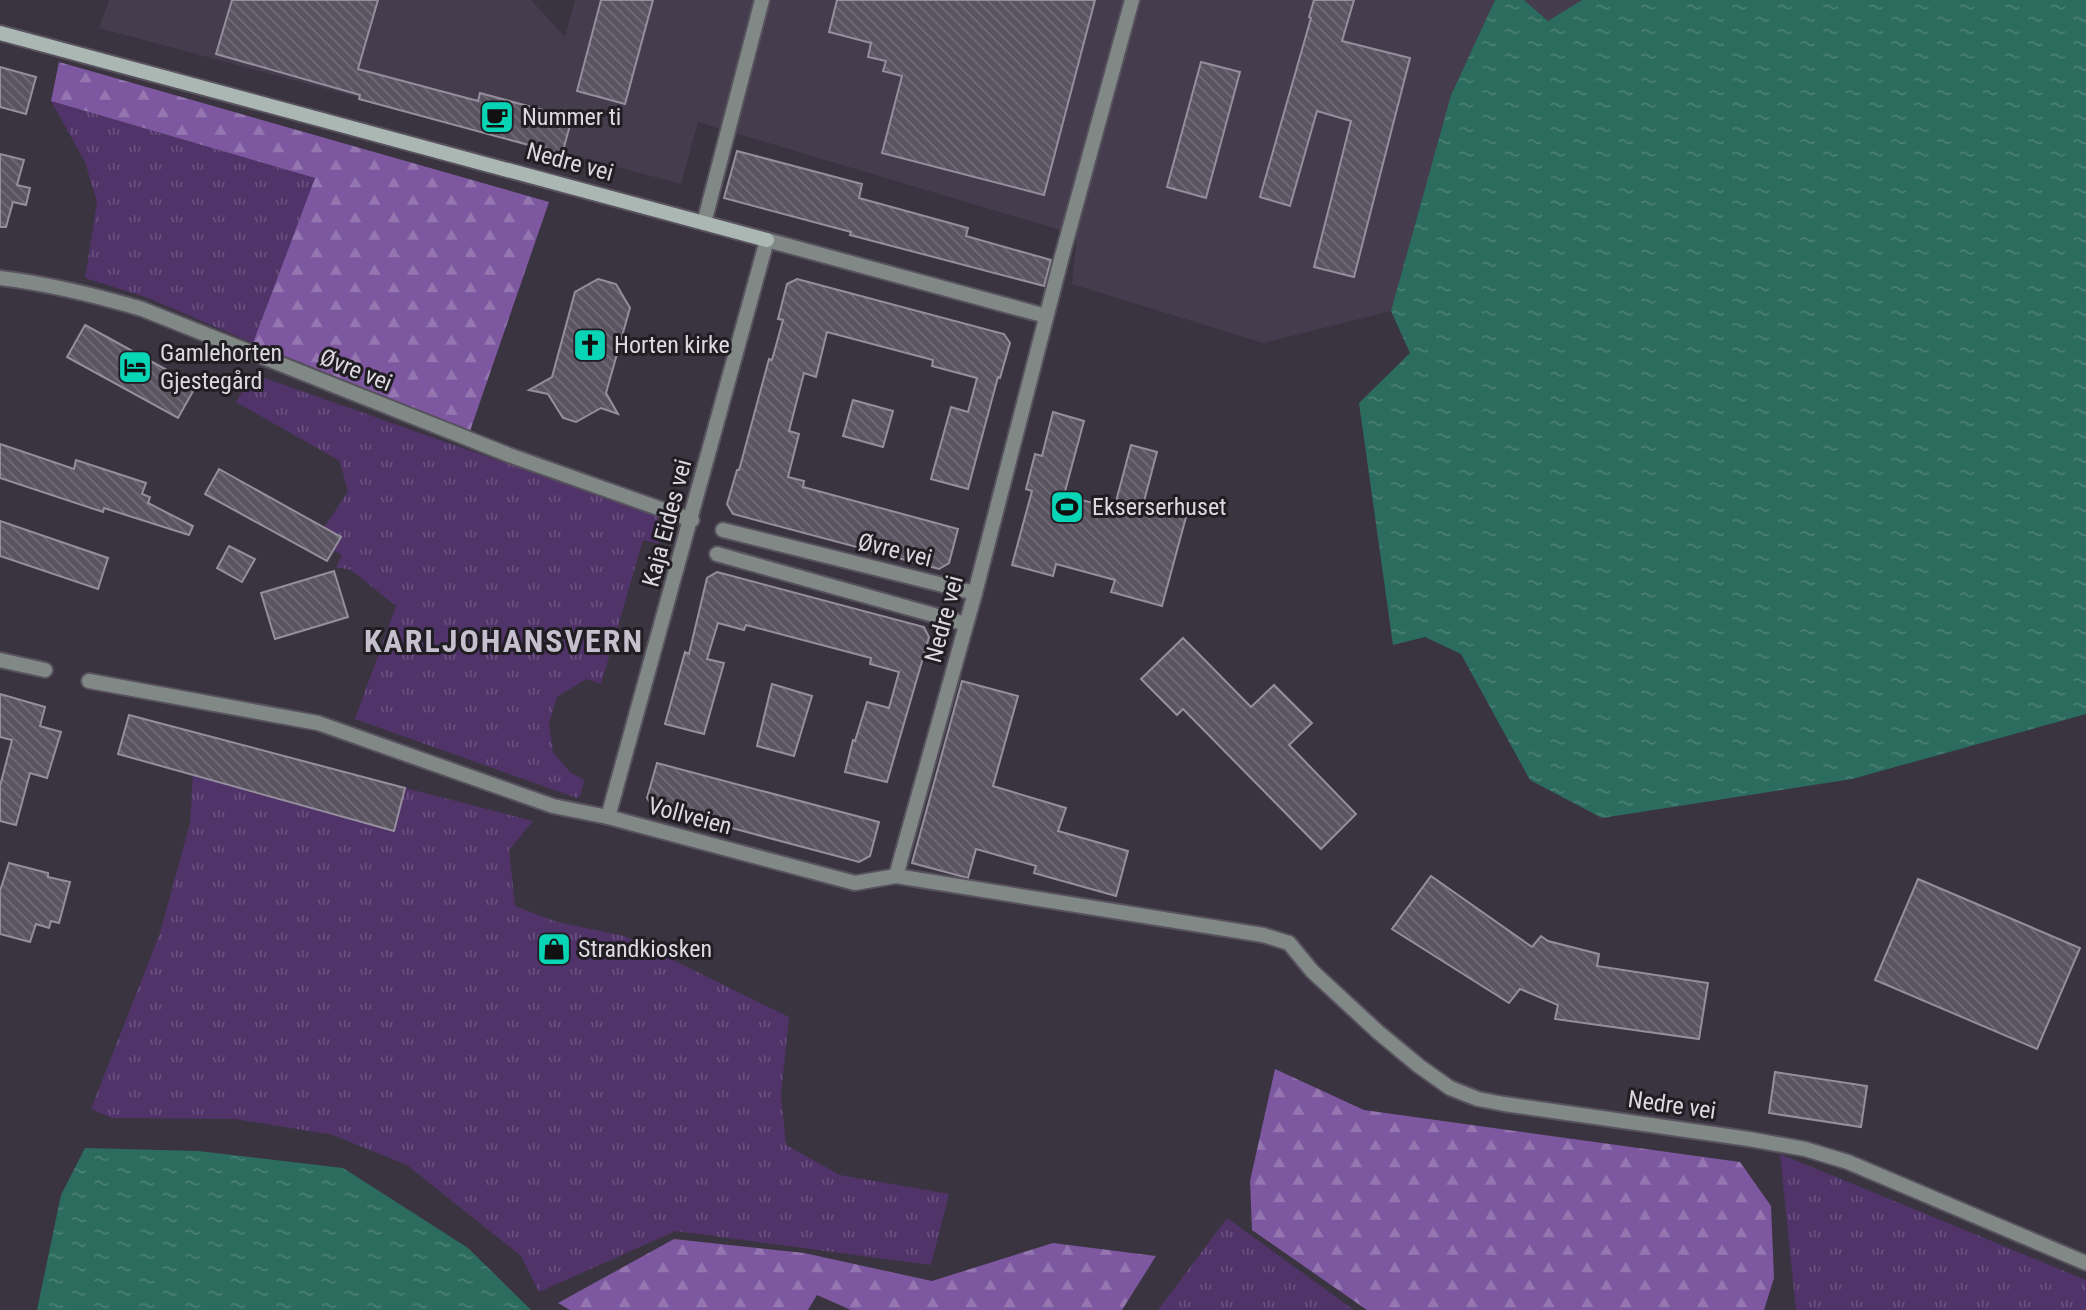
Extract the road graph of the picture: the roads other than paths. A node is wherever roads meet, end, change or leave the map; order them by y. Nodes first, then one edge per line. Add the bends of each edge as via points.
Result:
1 (762, 0) edge
2 (1132, 0) edge
3 (0, 33) edge
4 (704, 223) junction
5 (767, 240) junction
6 (0, 278) edge
7 (1046, 316) junction
8 (692, 520) junction
9 (723, 530) dead end
10 (717, 554) dead end
11 (975, 593) junction
12 (966, 624) junction
13 (0, 660) edge
14 (45, 670) dead end
15 (89, 681) dead end
16 (608, 817) junction
17 (896, 876) junction
18 (1289, 943) joint
19 (2086, 1263) edge

1 - 4 street
2 - 7 street, Nedre vei
3 - 4 main road, Nedre vei
4 - 5 main road, Nedre vei
5 - 7 street, Nedre vei
5 - 8 street, Kaja Eides vei
6 - 8 street, Øvre vei via 81,291 142,310 509,455
7 - 11 street, Nedre vei
8 - 16 street, Kaja Eides vei
9 - 11 street, Øvre vei
10 - 12 street, Øvre vei
11 - 12 street, Nedre vei
12 - 17 street, Nedre vei
13 - 14 street
15 - 16 street, Vollveien via 318,723 553,806
16 - 17 street, Vollveien via 855,883
17 - 18 street, Vollveien via 1263,935
18 - 19 street, Nedre vei via 1312,971 1378,1032 1450,1088 1504,1104 1805,1149 1848,1162

